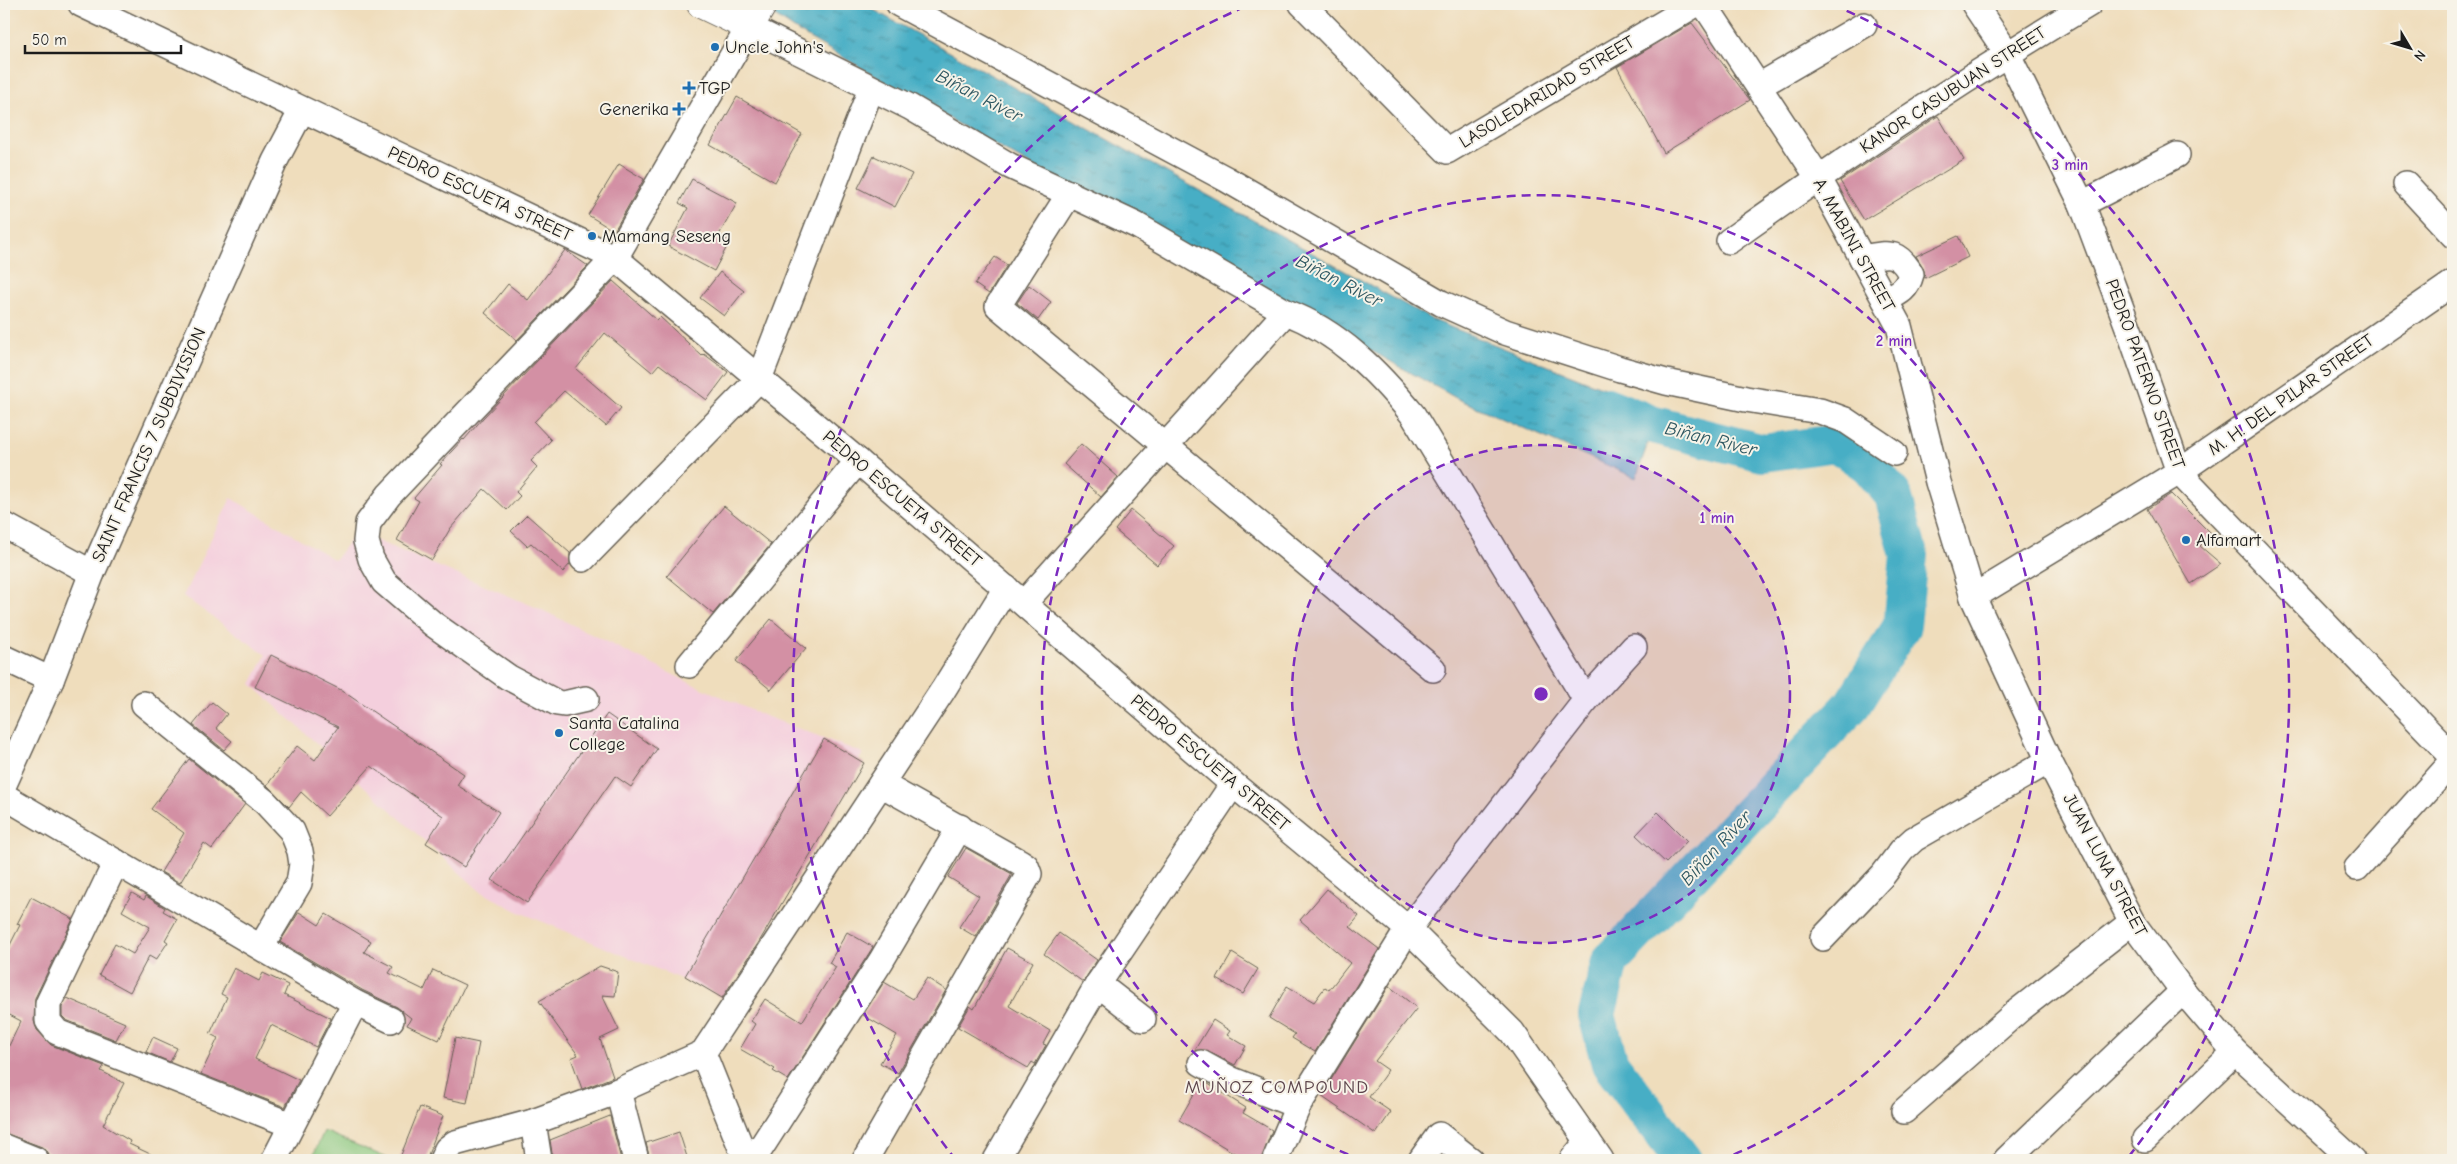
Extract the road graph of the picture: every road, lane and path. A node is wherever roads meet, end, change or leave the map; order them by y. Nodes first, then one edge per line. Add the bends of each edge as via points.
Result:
1 (82, 4) edge
2 (701, 4) edge
3 (898, 4) edge
4 (1302, 4) edge
5 (1696, 4) edge
6 (1704, 4) edge
7 (1974, 4) edge
8 (2089, 4) edge
9 (756, 14) edge
10 (1864, 25) dead end
11 (2007, 53) junction
12 (1759, 86) junction
13 (871, 89) junction
14 (302, 110) junction
15 (2177, 155) dead end
16 (1818, 177) junction
17 (2406, 184) dead end
18 (1070, 193) junction
19 (2082, 204) junction
20 (2453, 235) edge
21 (1729, 240) dead end
22 (615, 258) junction
23 (1862, 258) junction
24 (2453, 283) edge
25 (1885, 300) junction
26 (1286, 312) junction
27 (760, 379) junction
28 (1167, 446) junction
29 (1894, 452) dead end
30 (858, 461) junction
31 (2179, 472) junction
32 (4, 525) edge
33 (583, 558) dead end
34 (92, 573) junction
35 (1015, 596) junction
36 (1973, 597) junction
37 (1634, 647) dead end
38 (4, 658) edge
39 (688, 665) dead end
40 (1433, 669) dead end
41 (51, 680) junction
42 (586, 699) dead end
43 (1586, 700) junction
44 (144, 704) dead end
45 (2453, 757) edge
46 (2049, 761) junction
47 (2453, 761) edge
48 (4, 784) edge
49 (881, 784) junction
50 (1233, 784) junction
51 (4, 796) edge
52 (960, 827) junction
53 (116, 862) junction
54 (2357, 868) dead end
55 (2132, 922) junction
56 (1408, 930) junction
57 (1823, 938) dead end
58 (261, 947) junction
59 (1098, 984) junction
60 (2183, 991) junction
61 (355, 1003) junction
62 (1143, 1019) dead end
63 (391, 1020) dead end
64 (703, 1052) junction
65 (2235, 1052) junction
66 (1201, 1063) dead end
67 (618, 1091) junction
68 (1298, 1106) junction
69 (1904, 1111) dead end
70 (534, 1122) junction
71 (291, 1126) junction
72 (2146, 1140) dead end
73 (4, 1147) edge
74 (1595, 1151) edge
75 (36, 1160) edge
76 (274, 1160) edge
77 (442, 1160) edge
78 (539, 1160) edge
79 (636, 1160) edge
80 (746, 1160) edge
81 (753, 1160) edge
82 (865, 1160) edge
83 (996, 1160) edge
84 (1275, 1160) edge
85 (1421, 1160) edge
86 (1472, 1160) edge
87 (1572, 1160) edge
88 (2006, 1160) edge
89 (2353, 1160) edge

1 - 14 street, PEDRO ESCUETA STREET
2 - 9 main road
3 - 29 street via 1226,179 1450,307 1505,332 1666,382 1820,411 1845,420
4 - 5 street, LASOLEDARIDAD STREET via 1447,151
6 - 12 street, A. MABINI STREET
7 - 11 street, PEDRO PATERNO STREET
8 - 11 street, KANOR CASUBUAN STREET
9 - 13 street
9 - 22 street
10 - 12 street
11 - 16 street, KANOR CASUBUAN STREET
11 - 19 street, PEDRO PATERNO STREET
12 - 16 street, A. MABINI STREET
13 - 18 street via 910,107 1010,166
13 - 27 street
14 - 22 street, PEDRO ESCUETA STREET
14 - 34 street, SAINT FRANCIS 7 SUBDIVISION via 275,161
15 - 19 street
16 - 21 street, KANOR CASUBUAN STREET
16 - 23 street, A. MABINI STREET
17 - 20 street
18 - 26 street via 1136,225
18 - 28 street via 998,306
19 - 31 street, PEDRO PATERNO STREET
22 - 27 street, PEDRO ESCUETA STREET
22 - 42 street via 389,495 368,523 366,541 371,559 384,582 433,624 508,677 557,703
23 - 25 street, A. MABINI STREET
23 - 25 street via 1892,254 1903,261 1911,274 1903,291
24 - 31 street, M. H. DEL PILAR STREET
25 - 36 street, A. MABINI STREET via 1899,326 1938,482
26 - 28 street
26 - 43 street via 1308,320 1359,356 1387,382 1413,415
27 - 30 street, PEDRO ESCUETA STREET
27 - 33 street
28 - 35 street
28 - 40 street
30 - 35 street, PEDRO ESCUETA STREET
30 - 39 street
31 - 36 street, M. H. DEL PILAR STREET
31 - 45 street, PEDRO PATERNO STREET
32 - 34 street
34 - 41 street, SAINT FRANCIS 7 SUBDIVISION
35 - 49 street
35 - 50 street, PEDRO ESCUETA STREET
36 - 46 street, JUAN LUNA STREET
37 - 43 street
38 - 41 street
41 - 48 street, SAINT FRANCIS 7 SUBDIVISION
43 - 56 street
44 - 58 street via 265,802 292,831 302,864 299,883
46 - 55 street, JUAN LUNA STREET
46 - 57 street via 1914,838
47 - 54 street
49 - 52 street
49 - 64 street
50 - 56 street, PEDRO ESCUETA STREET
50 - 59 street
51 - 53 street
52 - 81 street via 881,961
52 - 82 street via 1026,866 1029,874
53 - 58 street
53 - 71 street via 48,1004 48,1021 57,1032
55 - 60 street, JUAN LUNA STREET
55 - 69 street via 2019,1010
56 - 68 street
56 - 74 street, PEDRO ESCUETA STREET via 1512,1032
58 - 61 street
59 - 62 street
59 - 83 street
60 - 65 street, JUAN LUNA STREET
60 - 88 street
61 - 63 street
61 - 71 street
64 - 67 street
64 - 80 street
65 - 72 street
65 - 89 street, JUAN LUNA STREET
66 - 68 street via 1232,1080
67 - 70 street
67 - 79 street
68 - 84 street
70 - 77 street via 455,1144 446,1149
70 - 78 street
71 - 76 street
73 - 75 street
74 - 87 street
85 - 86 street via 1439,1135

